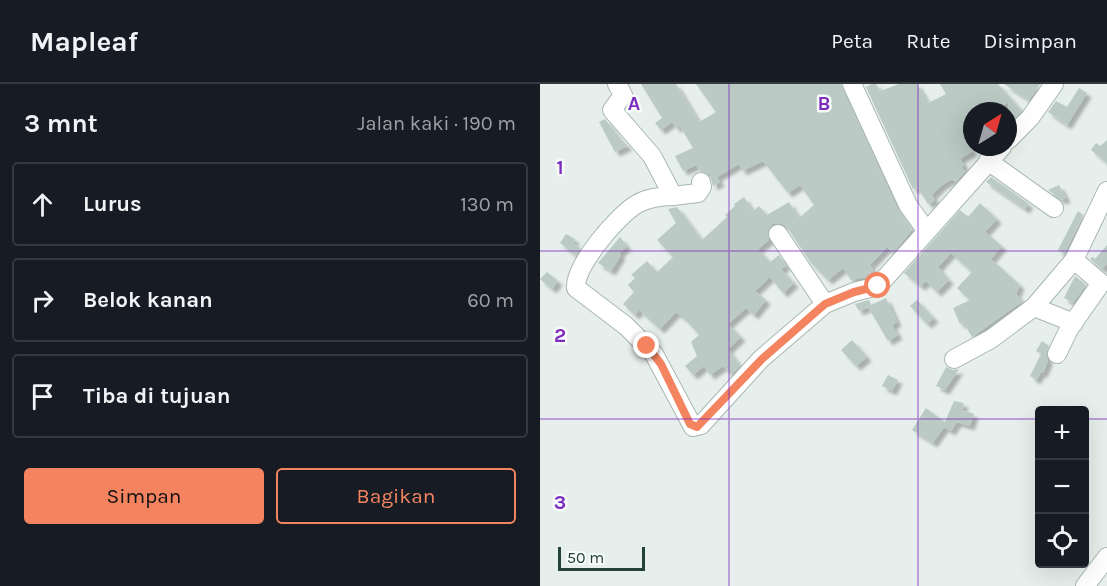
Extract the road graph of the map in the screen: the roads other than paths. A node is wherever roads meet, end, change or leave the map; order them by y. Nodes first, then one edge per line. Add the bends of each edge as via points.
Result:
1 (617, 84) edge
2 (852, 84) edge
3 (1054, 84) edge
4 (1017, 131) edge
5 (994, 156) edge
6 (988, 162) junction
7 (701, 182) dead end
8 (1106, 195) edge
9 (673, 196) junction
10 (1054, 208) dead end
11 (926, 230) junction
12 (778, 234) dead end
13 (1074, 260) junction
14 (825, 304) junction
15 (1034, 307) junction
16 (1074, 323) junction
17 (1057, 354) dead end
18 (954, 358) dead end
19 (1107, 557) edge
20 (1085, 586) edge

1 - 9 street via 624,92 612,110 652,156
2 - 11 street via 908,206
3 - 4 street
5 - 6 street
6 - 10 street
6 - 11 street
7 - 9 street via 698,193
8 - 13 street
9 - 14 street via 646,199 618,218 596,245 575,285 654,354 693,427 701,425 762,359
11 - 14 street via 878,286
12 - 14 street
13 - 15 street
13 - 16 street via 1101,282
15 - 16 street
15 - 18 street via 991,339
16 - 17 street
19 - 20 street

